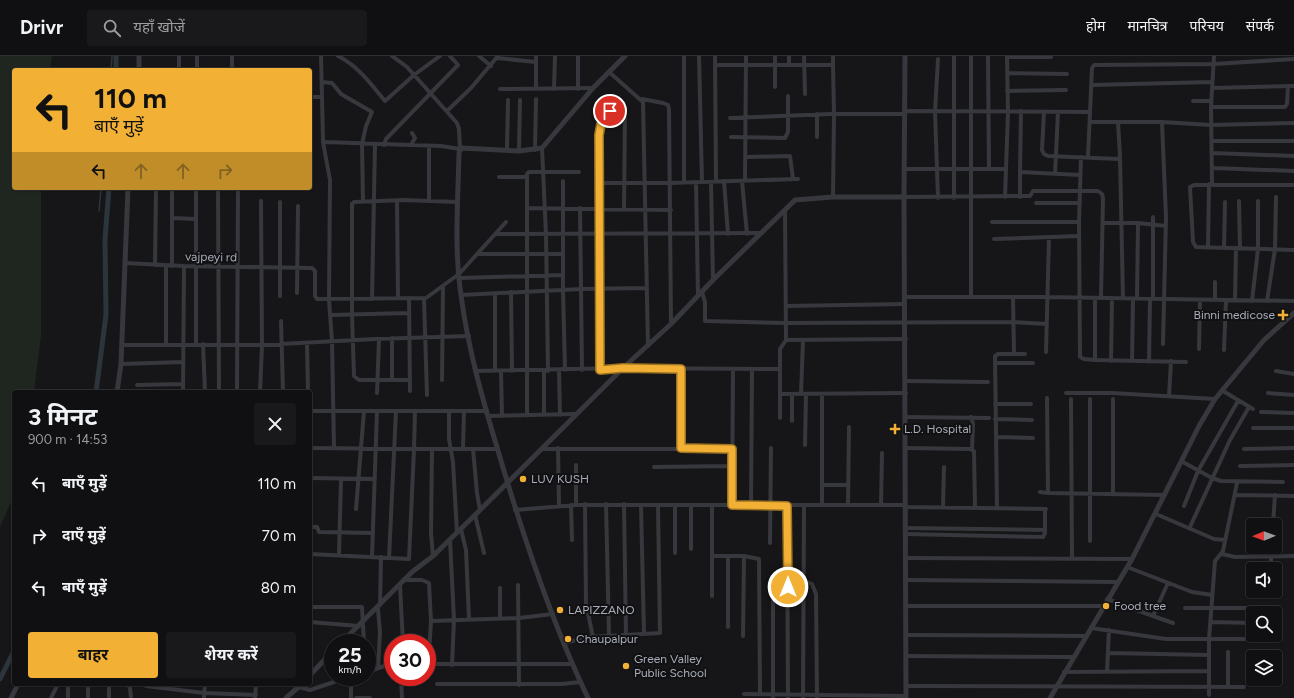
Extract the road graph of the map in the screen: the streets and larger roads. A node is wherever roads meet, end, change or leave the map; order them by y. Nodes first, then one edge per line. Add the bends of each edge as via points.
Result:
1 (139, 56) edge
2 (179, 56) edge
3 (197, 56) edge
4 (232, 56) edge
5 (321, 56) edge
6 (338, 56) edge
7 (392, 56) edge
8 (440, 56) edge
9 (450, 56) edge
10 (479, 56) edge
11 (536, 56) edge
12 (554, 56) edge
13 (578, 56) edge
14 (625, 56) edge
15 (684, 56) edge
16 (700, 56) edge
17 (715, 56) edge
18 (746, 56) edge
19 (775, 56) edge
20 (789, 56) edge
21 (804, 56) edge
22 (833, 56) edge
23 (905, 56) edge
24 (954, 56) edge
25 (971, 56) edge
26 (988, 56) edge
27 (1214, 56) edge
28 (498, 57) edge
29 (1007, 57) edge
30 (1051, 57) edge
31 (1283, 58) edge
32 (938, 59) dead end
33 (1294, 59) edge
34 (536, 62) junction
35 (804, 64) junction
36 (1214, 64) junction
37 (715, 65) junction
38 (747, 65) junction
39 (775, 65) junction
40 (789, 65) junction
41 (833, 65) junction
42 (491, 66) junction
43 (139, 68) edge
44 (179, 68) edge
45 (198, 68) edge
46 (232, 68) edge
47 (609, 72) junction
48 (1007, 73) junction
49 (1067, 74) dead end
50 (414, 75) junction
51 (322, 82) junction
52 (1212, 82) junction
53 (1092, 85) junction
54 (1288, 86) junction
55 (1294, 86) edge
56 (775, 87) dead end
57 (593, 88) junction
58 (1212, 88) junction
59 (500, 89) dead end
60 (536, 89) junction
61 (554, 89) junction
62 (578, 89) junction
63 (1066, 90) dead end
64 (1008, 92) junction
65 (431, 94) junction
66 (805, 94) dead end
67 (788, 96) dead end
68 (312, 97) edge
69 (322, 97) junction
70 (536, 99) dead end
71 (642, 99) junction
72 (508, 100) dead end
73 (520, 100) dead end
74 (1193, 101) dead end
75 (1211, 101) junction
76 (616, 104) dead end
77 (1211, 107) junction
78 (626, 110) dead end
79 (447, 111) junction
80 (1021, 111) junction
81 (935, 112) junction
82 (953, 112) junction
83 (970, 112) junction
84 (987, 112) junction
85 (1008, 112) junction
86 (1044, 112) junction
87 (1058, 112) junction
88 (1090, 112) junction
89 (905, 113) junction
90 (817, 114) junction
91 (834, 114) junction
92 (788, 116) junction
93 (730, 118) dead end
94 (745, 118) junction
95 (1090, 122) junction
96 (1118, 122) junction
97 (1162, 122) junction
98 (1294, 123) edge
99 (1211, 125) junction
100 (412, 133) dead end
101 (731, 137) dead end
102 (817, 137) dead end
103 (745, 138) junction
104 (1294, 140) edge
105 (1212, 141) junction
106 (323, 142) junction
107 (362, 144) junction
108 (375, 144) junction
109 (384, 144) junction
110 (411, 145) junction
111 (429, 146) junction
112 (542, 148) junction
113 (460, 149) junction
114 (507, 150) junction
115 (519, 150) junction
116 (535, 150) junction
117 (1212, 153) junction
118 (1056, 156) junction
119 (1294, 156) edge
120 (746, 157) junction
121 (1081, 157) junction
122 (1088, 157) junction
123 (1120, 158) junction
124 (937, 168) junction
125 (953, 168) junction
126 (971, 168) junction
127 (989, 168) junction
128 (1213, 168) junction
129 (904, 169) junction
130 (1005, 169) junction
131 (1294, 171) edge
132 (542, 172) junction
133 (579, 172) dead end
134 (1020, 172) junction
135 (1055, 174) junction
136 (1080, 175) junction
137 (499, 177) dead end
138 (527, 177) junction
139 (793, 179) junction
140 (798, 179) dead end
141 (563, 180) dead end
142 (744, 180) junction
143 (716, 181) junction
144 (724, 181) junction
145 (684, 182) junction
146 (696, 182) junction
147 (702, 182) junction
148 (711, 182) junction
149 (599, 183) junction
150 (625, 183) junction
151 (646, 183) junction
152 (670, 183) junction
153 (1210, 184) junction
154 (1294, 185) edge
155 (128, 190) edge
156 (156, 190) edge
157 (172, 190) edge
158 (196, 190) edge
159 (218, 190) edge
160 (238, 190) edge
161 (1081, 191) junction
162 (833, 197) junction
163 (904, 197) junction
164 (972, 197) junction
165 (1005, 197) junction
166 (1020, 197) junction
167 (1276, 197) dead end
168 (938, 198) junction
169 (954, 198) junction
170 (397, 200) junction
171 (429, 200) junction
172 (261, 201) dead end
173 (373, 201) junction
174 (1239, 201) dead end
175 (1258, 201) dead end
176 (280, 202) dead end
177 (363, 202) junction
178 (458, 202) junction
179 (1225, 202) dead end
180 (1036, 203) dead end
181 (1080, 203) junction
182 (298, 206) dead end
183 (545, 207) junction
184 (526, 208) junction
185 (563, 208) junction
186 (580, 208) junction
187 (600, 208) junction
188 (624, 209) junction
189 (646, 209) junction
190 (671, 210) junction
191 (785, 210) junction
192 (172, 218) junction
193 (1153, 218) dead end
194 (196, 219) junction
195 (506, 222) dead end
196 (992, 222) dead end
197 (1079, 222) junction
198 (1103, 223) junction
199 (1122, 223) junction
200 (1138, 223) junction
201 (1154, 225) junction
202 (1166, 226) junction
203 (762, 233) junction
204 (496, 234) junction
205 (527, 234) junction
206 (563, 234) junction
207 (580, 234) junction
208 (599, 234) junction
209 (646, 234) junction
210 (671, 234) junction
211 (696, 234) junction
212 (712, 234) junction
213 (728, 234) junction
214 (747, 234) junction
215 (546, 235) junction
216 (1079, 236) junction
217 (1049, 237) junction
218 (994, 239) dead end
219 (1208, 248) junction
220 (1224, 248) junction
221 (1238, 248) junction
222 (1258, 249) junction
223 (1275, 249) junction
224 (1294, 250) edge
225 (478, 254) junction
226 (546, 254) junction
227 (563, 254) junction
228 (528, 255) junction
229 (125, 263) junction
230 (156, 265) junction
231 (166, 266) junction
232 (172, 266) junction
233 (184, 266) junction
234 (197, 266) junction
235 (220, 267) junction
236 (237, 267) junction
237 (261, 268) junction
238 (279, 268) junction
239 (297, 269) junction
240 (528, 275) junction
241 (546, 275) junction
242 (563, 275) junction
243 (459, 276) junction
244 (713, 280) junction
245 (1215, 282) dead end
246 (443, 287) junction
247 (600, 288) junction
248 (647, 288) junction
249 (581, 289) junction
250 (563, 290) junction
251 (546, 291) junction
252 (511, 292) junction
253 (528, 292) junction
254 (296, 293) dead end
255 (495, 293) junction
256 (700, 294) junction
257 (460, 295) junction
258 (280, 296) dead end
259 (905, 297) junction
260 (971, 297) junction
261 (1013, 297) junction
262 (1047, 297) junction
263 (1079, 297) junction
264 (398, 298) junction
265 (409, 298) junction
266 (1095, 298) junction
267 (1101, 298) junction
268 (1112, 298) junction
269 (1123, 298) junction
270 (1135, 298) junction
271 (372, 299) junction
272 (424, 299) junction
273 (1151, 299) junction
274 (1164, 299) junction
275 (329, 300) junction
276 (352, 300) junction
277 (1200, 300) junction
278 (1215, 300) junction
279 (1226, 300) junction
280 (1235, 300) junction
281 (1252, 301) junction
282 (1268, 301) junction
283 (1294, 301) edge
284 (905, 304) junction
285 (786, 306) junction
286 (409, 313) junction
287 (1294, 313) edge
288 (330, 315) junction
289 (352, 315) junction
290 (281, 321) dead end
291 (906, 322) junction
292 (1013, 322) junction
293 (786, 323) junction
294 (671, 324) junction
295 (1047, 324) junction
296 (469, 336) junction
297 (425, 337) junction
298 (442, 337) junction
299 (392, 338) junction
300 (379, 339) junction
301 (410, 339) junction
302 (906, 339) junction
303 (352, 340) junction
304 (786, 340) junction
305 (803, 340) junction
306 (332, 341) junction
307 (308, 343) junction
308 (183, 344) junction
309 (196, 344) junction
310 (203, 344) junction
311 (219, 344) junction
312 (282, 344) junction
313 (1163, 344) dead end
314 (122, 345) junction
315 (166, 345) junction
316 (237, 345) junction
317 (262, 345) junction
318 (648, 346) junction
319 (1199, 349) dead end
320 (1224, 350) dead end
321 (1046, 352) dead end
322 (1014, 354) junction
323 (1025, 354) dead end
324 (1095, 360) junction
325 (1111, 360) junction
326 (1171, 361) junction
327 (183, 362) junction
328 (1132, 362) junction
329 (1149, 362) junction
330 (1186, 362) dead end
331 (996, 363) junction
332 (1033, 363) dead end
333 (121, 364) junction
334 (623, 368) junction
335 (681, 369) junction
336 (733, 369) junction
337 (752, 369) junction
338 (780, 369) junction
339 (559, 370) junction
340 (565, 370) junction
341 (582, 370) junction
342 (600, 370) junction
343 (475, 371) junction
344 (495, 371) junction
345 (501, 371) junction
346 (512, 371) junction
347 (527, 371) junction
348 (546, 371) junction
349 (1276, 372) dead end
350 (1294, 374) edge
351 (378, 379) junction
352 (392, 379) junction
353 (410, 380) junction
354 (442, 380) dead end
355 (906, 381) junction
356 (988, 382) dead end
357 (136, 384) dead end
358 (183, 384) junction
359 (117, 390) edge
360 (183, 390) edge
361 (205, 390) edge
362 (219, 390) edge
363 (237, 390) edge
364 (260, 390) edge
365 (283, 390) edge
366 (308, 390) edge
367 (410, 391) dead end
368 (1223, 391) junction
369 (378, 393) dead end
370 (906, 393) junction
371 (1066, 393) dead end
372 (1268, 393) dead end
373 (780, 394) junction
374 (792, 394) junction
375 (803, 394) junction
376 (822, 394) junction
377 (427, 395) dead end
378 (1294, 395) edge
379 (1169, 396) junction
380 (1047, 398) dead end
381 (1071, 399) dead end
382 (1090, 399) dead end
383 (1113, 399) dead end
384 (1216, 399) junction
385 (1238, 401) junction
386 (995, 404) junction
387 (1032, 404) dead end
388 (312, 411) edge
389 (333, 411) junction
390 (364, 411) junction
391 (377, 411) junction
392 (396, 411) junction
393 (415, 411) junction
394 (449, 411) junction
395 (464, 411) junction
396 (1261, 412) dead end
397 (1294, 413) edge
398 (487, 414) junction
399 (576, 414) junction
400 (544, 415) junction
401 (560, 415) junction
402 (502, 416) junction
403 (527, 416) junction
404 (905, 417) junction
405 (971, 417) junction
406 (780, 418) dead end
407 (989, 418) dead end
408 (995, 419) junction
409 (1032, 420) dead end
410 (792, 421) dead end
411 (849, 427) dead end
412 (1253, 428) dead end
413 (1294, 428) edge
414 (996, 437) junction
415 (1033, 438) dead end
416 (805, 445) dead end
417 (312, 448) edge
418 (334, 448) junction
419 (376, 448) junction
420 (395, 448) junction
421 (450, 448) junction
422 (463, 448) junction
423 (558, 448) junction
424 (681, 448) junction
425 (770, 448) dead end
426 (906, 448) junction
427 (1294, 448) edge
428 (361, 449) junction
429 (414, 449) junction
430 (432, 449) junction
431 (473, 449) junction
432 (497, 449) junction
433 (541, 449) junction
434 (732, 449) junction
435 (1244, 449) dead end
436 (972, 450) junction
437 (882, 453) dead end
438 (1181, 461) junction
439 (576, 465) dead end
440 (1294, 465) edge
441 (732, 466) junction
442 (1240, 466) dead end
443 (654, 467) dead end
444 (944, 467) dead end
445 (1198, 471) junction
446 (312, 478) edge
447 (1212, 478) junction
448 (341, 479) junction
449 (358, 479) junction
450 (375, 479) junction
451 (507, 482) junction
452 (1283, 482) dead end
453 (1237, 483) junction
454 (822, 485) junction
455 (848, 485) junction
456 (1040, 492) dead end
457 (1048, 493) junction
458 (1071, 494) junction
459 (1090, 494) junction
460 (1113, 494) junction
461 (1165, 495) junction
462 (1236, 495) junction
463 (1275, 496) junction
464 (1294, 496) edge
465 (585, 504) junction
466 (606, 504) junction
467 (624, 504) junction
468 (751, 504) junction
469 (559, 505) junction
470 (573, 505) junction
471 (642, 505) junction
472 (658, 505) junction
473 (675, 505) junction
474 (712, 505) junction
475 (732, 505) junction
476 (770, 505) junction
477 (804, 505) junction
478 (822, 505) junction
479 (848, 505) junction
480 (881, 505) junction
481 (691, 506) junction
482 (787, 506) junction
483 (905, 506) junction
484 (1184, 506) dead end
485 (943, 507) junction
486 (975, 508) junction
487 (997, 508) junction
488 (356, 509) dead end
489 (480, 510) junction
490 (515, 510) junction
491 (1156, 514) junction
492 (475, 515) junction
493 (1273, 518) edge
494 (312, 527) edge
495 (905, 528) junction
496 (1190, 528) junction
497 (1045, 530) junction
498 (459, 531) junction
499 (339, 532) junction
500 (373, 533) junction
501 (905, 534) junction
502 (450, 540) junction
503 (572, 540) dead end
504 (1225, 540) junction
505 (1090, 541) dead end
506 (770, 543) dead end
507 (691, 549) dead end
508 (675, 552) dead end
509 (484, 553) dead end
510 (312, 554) edge
511 (339, 554) junction
512 (1222, 554) junction
513 (433, 556) junction
514 (712, 556) junction
515 (728, 556) junction
516 (744, 556) junction
517 (1271, 556) junction
518 (1294, 556) edge
519 (372, 557) junction
520 (381, 558) junction
521 (389, 558) junction
522 (905, 558) junction
523 (1072, 558) junction
524 (1132, 559) junction
525 (1271, 562) edge
526 (1128, 567) junction
527 (405, 580) junction
528 (803, 580) junction
529 (906, 580) junction
530 (773, 581) dead end
531 (1117, 582) junction
532 (1168, 582) junction
533 (518, 585) dead end
534 (400, 586) junction
535 (500, 588) dead end
536 (1212, 595) junction
537 (712, 596) dead end
538 (1107, 599) junction
539 (906, 606) junction
540 (1103, 606) junction
541 (312, 607) edge
542 (379, 607) junction
543 (1211, 607) junction
544 (1185, 608) dead end
545 (1246, 608) edge
546 (553, 614) junction
547 (1153, 616) junction
548 (500, 618) junction
549 (519, 618) junction
550 (469, 619) junction
551 (454, 620) junction
552 (431, 621) junction
553 (312, 622) edge
554 (1211, 622) junction
555 (1173, 623) dead end
556 (1246, 623) edge
557 (361, 624) junction
558 (728, 627) dead end
559 (1091, 628) junction
560 (1110, 630) junction
561 (350, 634) edge
562 (363, 634) edge
563 (403, 634) edge
564 (644, 634) junction
565 (906, 635) junction
566 (609, 636) junction
567 (626, 636) junction
568 (743, 636) dead end
569 (1086, 636) junction
570 (593, 637) junction
571 (1210, 639) junction
572 (1246, 639) edge
573 (564, 643) junction
574 (1228, 652) dead end
575 (1109, 654) junction
576 (1209, 655) junction
577 (906, 656) junction
578 (1073, 657) junction
579 (324, 659) edge
580 (573, 664) junction
581 (452, 665) junction
582 (520, 665) junction
583 (384, 666) edge
584 (378, 668) joint
585 (312, 669) edge
586 (1209, 671) junction
587 (1064, 672) junction
588 (1107, 672) junction
589 (580, 682) junction
590 (437, 684) dead end
591 (324, 685) edge
592 (519, 685) junction
593 (17, 686) edge
594 (57, 686) edge
595 (68, 686) edge
596 (88, 686) edge
597 (109, 686) edge
598 (129, 686) edge
599 (146, 686) edge
600 (299, 686) edge
601 (302, 686) edge
602 (350, 686) edge
603 (401, 686) edge
604 (906, 686) junction
605 (1058, 686) junction
606 (1209, 687) junction
607 (1228, 687) junction
608 (1244, 687) dead end
609 (744, 694) dead end
610 (760, 694) junction
611 (1209, 695) dead end
612 (204, 696) edge
613 (256, 696) edge
614 (773, 696) edge
615 (788, 696) edge
616 (803, 696) edge
617 (817, 697) edge
618 (906, 697) edge
619 (11, 698) edge
620 (50, 698) edge
621 (68, 698) edge
622 (88, 698) edge
623 (109, 698) edge
624 (130, 698) edge
625 (286, 698) edge
626 (351, 698) edge
627 (356, 698) edge
628 (370, 698) edge
629 (402, 698) edge
630 (588, 698) edge
631 (1050, 698) edge

1 - 43 street
2 - 44 street
3 - 45 street
4 - 46 street
5 - 51 street
6 - 50 street via 361,73 385,101
7 - 50 street
8 - 50 street
9 - 65 street via 458,65
10 - 42 street
11 - 34 street
12 - 61 street
13 - 62 street
14 - 47 street
15 - 145 street
16 - 147 street
17 - 37 street
18 - 38 street
19 - 39 street
20 - 40 street
21 - 35 street
22 - 41 street
23 - 89 street
24 - 82 street
25 - 83 street
26 - 84 street
27 - 36 street
28 - 34 street
28 - 42 street
29 - 30 street
29 - 48 street
31 - 33 street
31 - 36 street
32 - 81 street
34 - 60 street
35 - 40 street
35 - 41 street
35 - 66 street
36 - 52 street
36 - 53 street via 1094,65
37 - 38 street
37 - 143 street
38 - 39 street
38 - 94 street
39 - 40 street
39 - 56 street
41 - 91 street
42 - 79 street
47 - 57 street
47 - 71 street
48 - 49 street
48 - 64 street
50 - 65 street
51 - 69 street
51 - 107 street via 332,83 341,94 371,111
52 - 53 street
52 - 58 street
53 - 88 street
54 - 55 street
54 - 58 street
54 - 77 street via 1285,107
57 - 62 street
57 - 112 street
58 - 75 street
59 - 60 street
60 - 61 street
61 - 62 street
63 - 64 street
64 - 85 street
65 - 79 street
65 - 109 street
67 - 92 street
68 - 69 street
69 - 106 street
70 - 116 street
71 - 151 street
71 - 152 street via 668,105
72 - 114 street
73 - 115 street
74 - 75 street
75 - 77 street
76 - 149 street via 604,118 600,128
77 - 99 street
78 - 150 street
79 - 113 street via 459,126
80 - 85 street
80 - 86 street
80 - 134 street
81 - 82 street
81 - 89 street
81 - 124 street
82 - 83 street
82 - 125 street
83 - 84 street
83 - 126 street
84 - 85 street
84 - 127 street
85 - 130 street
86 - 87 street
86 - 118 street via 1043,153
87 - 88 street
87 - 118 street
88 - 95 street
89 - 91 street
89 - 129 street
90 - 91 street
90 - 92 street
90 - 102 street
91 - 162 street
92 - 94 street
92 - 103 street via 788,132 785,138
93 - 94 street
94 - 103 street
95 - 96 street
95 - 122 street
96 - 97 street
96 - 123 street
97 - 99 street
97 - 202 street
98 - 99 street
99 - 105 street
100 - 110 street via 414,138
101 - 103 street
103 - 120 street
104 - 105 street
105 - 117 street
106 - 107 street
106 - 275 street via 330,180
107 - 108 street
107 - 177 street
108 - 109 street
108 - 173 street
109 - 110 street
110 - 111 street
111 - 113 street
111 - 171 street
112 - 116 street
112 - 132 street
113 - 114 street
113 - 178 street
114 - 115 street
115 - 116 street
117 - 119 street
117 - 128 street
118 - 121 street
118 - 135 street
120 - 139 street via 790,156
120 - 142 street
121 - 122 street
121 - 136 street
122 - 123 street
123 - 199 street
124 - 125 street
124 - 129 street
124 - 168 street
125 - 126 street
125 - 169 street
126 - 127 street
126 - 164 street
127 - 130 street
128 - 131 street
128 - 153 street
129 - 163 street
130 - 165 street
132 - 133 street
132 - 138 street via 529,172
132 - 183 street
134 - 135 street
134 - 166 street
135 - 136 street
136 - 161 street
137 - 138 street
138 - 184 street
139 - 140 street
139 - 142 street
141 - 185 street
142 - 144 street
142 - 214 street
143 - 144 street
143 - 148 street
144 - 213 street
145 - 146 street
145 - 152 street
146 - 147 street
146 - 211 street
147 - 148 street
148 - 212 street
149 - 150 street
149 - 187 street
150 - 151 street
150 - 188 street
151 - 152 street
151 - 189 street
152 - 190 street
153 - 154 street
153 - 219 street
153 - 219 street via 1190,187 1193,244 1196,247
155 - 229 street
156 - 230 street
157 - 192 street
158 - 194 street
159 - 235 street
160 - 236 street
161 - 166 street via 1033,191 1030,196
161 - 181 street
161 - 198 street via 1098,191 1102,194
162 - 163 street
162 - 191 street via 798,199
163 - 168 street
163 - 259 street
164 - 165 street
164 - 169 street
164 - 260 street
165 - 166 street
167 - 223 street
168 - 169 street
170 - 171 street
170 - 173 street
170 - 264 street
171 - 178 street
172 - 237 street
173 - 177 street
173 - 271 street
174 - 221 street
175 - 222 street
176 - 238 street
177 - 276 street via 352,204
178 - 243 street
179 - 220 street
180 - 181 street
181 - 197 street
182 - 239 street
183 - 184 street
183 - 185 street
183 - 215 street
184 - 205 street
185 - 186 street
185 - 206 street
186 - 187 street
186 - 207 street
187 - 188 street
187 - 208 street
188 - 189 street
189 - 190 street
189 - 209 street
190 - 210 street
191 - 203 street
191 - 285 street
192 - 194 street
192 - 232 street
193 - 201 street
194 - 234 street
195 - 204 street
196 - 197 street
197 - 216 street
198 - 199 street
198 - 267 street
199 - 200 street
199 - 269 street
200 - 201 street
200 - 270 street
201 - 202 street
201 - 273 street
202 - 274 street
203 - 214 street
203 - 244 street
204 - 205 street
204 - 225 street
205 - 215 street
205 - 228 street
206 - 207 street
206 - 215 street
206 - 227 street
207 - 208 street
207 - 249 street
208 - 209 street
208 - 247 street
209 - 210 street
209 - 248 street
210 - 211 street
210 - 294 street
211 - 212 street
211 - 256 street
212 - 213 street
212 - 244 street
213 - 214 street
215 - 226 street
216 - 217 street
216 - 263 street
217 - 218 street
217 - 262 street
219 - 220 street
220 - 221 street
221 - 222 street
221 - 280 street
222 - 223 street
222 - 281 street
223 - 224 street
223 - 282 street
225 - 228 street
225 - 243 street
226 - 227 street
226 - 228 street
226 - 241 street
227 - 242 street
228 - 240 street
229 - 230 street, vajpeyi rd
229 - 314 street
230 - 231 street, vajpeyi rd
231 - 232 street, vajpeyi rd
231 - 315 street
232 - 233 street, vajpeyi rd
233 - 234 street, vajpeyi rd
233 - 308 street
234 - 235 street, vajpeyi rd
234 - 309 street
235 - 236 street, vajpeyi rd
235 - 311 street
236 - 237 street, vajpeyi rd
236 - 316 street
237 - 238 street, vajpeyi rd
237 - 317 street
238 - 239 street, vajpeyi rd
238 - 258 street
239 - 254 street
239 - 275 street, vajpeyi rd via 315,269 316,298
240 - 241 street
240 - 243 street
240 - 253 street
241 - 242 street
241 - 251 street
242 - 250 street
243 - 246 street
243 - 257 street
244 - 256 street
245 - 278 street
246 - 272 street
246 - 298 street
247 - 248 street
247 - 249 street
247 - 342 street
248 - 318 street
249 - 250 street
249 - 341 street
250 - 251 street
250 - 340 street
251 - 253 street
251 - 348 street
252 - 253 street
252 - 255 street
252 - 346 street
253 - 347 street
255 - 257 street
255 - 344 street
256 - 293 street via 705,302 705,321
256 - 294 street
257 - 296 street
259 - 260 street
259 - 284 street
260 - 261 street
261 - 262 street
261 - 292 street
262 - 263 street
262 - 295 street
263 - 266 street
263 - 324 street via 1080,356
264 - 265 street
264 - 271 street
265 - 272 street
265 - 286 street
266 - 267 street
266 - 324 street
267 - 268 street
268 - 269 street
268 - 325 street
269 - 270 street
270 - 273 street
270 - 328 street
271 - 276 street
272 - 297 street
273 - 274 street
273 - 329 street
274 - 277 street
274 - 313 street
275 - 276 street
275 - 288 street
276 - 289 street
277 - 278 street
277 - 319 street
278 - 279 street
279 - 280 street
279 - 320 street
280 - 281 street
281 - 282 street
282 - 283 street
284 - 285 street
284 - 291 street
285 - 293 street
286 - 289 street
286 - 301 street
287 - 368 street via 1264,340
288 - 289 street
288 - 306 street
289 - 303 street
290 - 312 street
291 - 292 street
291 - 293 street
291 - 302 street
292 - 295 street
292 - 322 street
293 - 304 street
294 - 318 street
295 - 321 street
296 - 298 street
296 - 343 street
297 - 298 street
297 - 301 street
297 - 377 street
298 - 354 street
299 - 300 street
299 - 301 street
299 - 352 street
300 - 303 street
300 - 351 street
301 - 353 street
302 - 305 street
302 - 355 street
303 - 306 street
303 - 351 street via 355,378
304 - 305 street
304 - 338 street via 780,349
305 - 375 street
306 - 307 street
306 - 389 street
307 - 312 street
307 - 366 street
308 - 309 street
308 - 315 street
308 - 327 street
309 - 310 street
310 - 311 street
310 - 361 street
311 - 316 street
311 - 362 street
312 - 317 street
312 - 365 street
314 - 315 street
314 - 333 street
316 - 317 street
316 - 363 street
317 - 364 street
318 - 334 street
322 - 323 street
322 - 331 street via 997,354
324 - 325 street
325 - 328 street
326 - 329 street
326 - 330 street
326 - 379 street
327 - 333 street
327 - 358 street
328 - 329 street
331 - 332 street
331 - 386 street
333 - 359 street
334 - 335 street
334 - 342 street
334 - 399 street
335 - 336 street
335 - 424 street
336 - 337 street
336 - 434 street
337 - 338 street
337 - 468 street
338 - 373 street
339 - 340 street
339 - 348 street
339 - 401 street
340 - 341 street
341 - 342 street
343 - 344 street
343 - 398 street
344 - 345 street
345 - 346 street
345 - 402 street
346 - 347 street
347 - 348 street
347 - 403 street
348 - 400 street
349 - 350 street
351 - 352 street
351 - 369 street
352 - 353 street
353 - 367 street
355 - 356 street
355 - 370 street
357 - 358 street
358 - 360 street
368 - 384 street
368 - 385 street
370 - 376 street
370 - 404 street
371 - 379 street
372 - 378 street
373 - 374 street
373 - 406 street
374 - 375 street
374 - 410 street
375 - 376 street
375 - 416 street
376 - 454 street
379 - 384 street
380 - 457 street
381 - 458 street
382 - 459 street
383 - 460 street
384 - 438 street
385 - 445 street
385 - 447 street via 1251,408 1230,440
386 - 387 street
386 - 408 street
388 - 389 street
389 - 390 street
389 - 418 street
390 - 391 street
390 - 428 street
391 - 392 street
391 - 419 street
392 - 393 street
392 - 420 street
393 - 394 street
393 - 429 street
394 - 395 street
394 - 421 street
395 - 398 street
395 - 422 street
396 - 397 street
398 - 402 street
398 - 432 street
399 - 401 street
399 - 433 street
400 - 401 street
400 - 403 street
402 - 403 street
404 - 405 street
404 - 426 street
405 - 407 street
405 - 436 street
408 - 409 street
408 - 414 street
411 - 455 street
412 - 413 street
414 - 415 street
414 - 487 street
417 - 418 street
418 - 428 street
419 - 420 street
419 - 428 street
419 - 450 street
420 - 429 street
420 - 521 street
421 - 422 street
421 - 430 street
421 - 498 street
422 - 431 street
423 - 424 street
423 - 433 street
423 - 469 street
424 - 434 street
425 - 476 street
426 - 436 street
426 - 483 street
427 - 435 street
428 - 449 street
429 - 430 street
429 - 521 street via 409,559
430 - 513 street
431 - 432 street
431 - 489 street
432 - 451 street
433 - 451 street
434 - 441 street
436 - 486 street via 975,455
437 - 480 street
438 - 445 street
438 - 461 street
439 - 470 street
440 - 442 street
441 - 443 street
441 - 475 street
444 - 485 street
445 - 447 street
445 - 484 street
446 - 448 street
447 - 453 street
447 - 496 street
448 - 449 street
448 - 499 street
449 - 450 street
449 - 488 street
450 - 500 street
451 - 489 street
451 - 490 street
452 - 453 street
453 - 462 street
454 - 455 street
454 - 478 street
455 - 479 street
456 - 457 street
457 - 458 street
458 - 459 street
458 - 523 street
459 - 460 street
459 - 505 street
460 - 461 street
461 - 491 street
462 - 463 street
462 - 504 street
463 - 464 street
463 - 493 street
465 - 466 street
465 - 470 street
465 - 570 street via 586,604
466 - 467 street
466 - 566 street
467 - 471 street
467 - 567 street
468 - 475 street
468 - 476 street
469 - 470 street
469 - 490 street
470 - 503 street
471 - 472 street
471 - 564 street
472 - 473 street
472 - 564 street via 661,630 658,634
473 - 481 street
473 - 508 street
474 - 475 street
474 - 481 street
474 - 514 street
476 - 482 street
476 - 506 street
477 - 478 street
477 - 482 street
477 - 528 street
478 - 479 street
479 - 480 street
480 - 483 street
481 - 507 street
482 - 615 street
483 - 485 street
483 - 495 street
485 - 486 street
486 - 487 street
487 - 497 street via 1045,509
489 - 492 street
490 - 546 street
491 - 496 street
491 - 524 street
492 - 498 street
492 - 509 street
494 - 499 street via 317,527 319,532
495 - 497 street
495 - 501 street
496 - 504 street via 1214,539
497 - 501 street via 1043,536
498 - 502 street
498 - 550 street via 466,550
499 - 500 street
499 - 511 street
500 - 519 street
501 - 522 street
502 - 513 street
502 - 551 street
504 - 512 street
510 - 511 street
511 - 519 street
512 - 517 street via 1235,557
512 - 536 street via 1215,561
513 - 527 street
514 - 515 street
514 - 537 street
515 - 516 street
515 - 558 street
516 - 568 street
516 - 610 street via 757,557 759,561
517 - 518 street
517 - 525 street
519 - 520 street
520 - 521 street
520 - 542 street
522 - 523 street
522 - 529 street
523 - 524 street
524 - 526 street
526 - 531 street
526 - 532 street
527 - 534 street
527 - 552 street via 422,580 429,583
528 - 616 street
528 - 617 street via 812,584 816,594
529 - 531 street
529 - 539 street
530 - 614 street
531 - 538 street
532 - 536 street via 1192,592
532 - 547 street
533 - 549 street
534 - 542 street
534 - 563 street
535 - 548 street
536 - 543 street
538 - 540 street
538 - 547 street
539 - 540 street
539 - 565 street
540 - 559 street
541 - 557 street via 362,606
542 - 557 street
542 - 584 street
543 - 544 street
543 - 545 street
543 - 554 street
546 - 549 street
546 - 573 street
547 - 555 street
548 - 549 street
548 - 550 street
549 - 582 street
550 - 551 street
551 - 552 street
551 - 581 street
552 - 581 street via 430,663
553 - 557 street
554 - 556 street
554 - 571 street
557 - 561 street
557 - 562 street
559 - 560 street
559 - 569 street
560 - 571 street via 1166,639
560 - 575 street
564 - 567 street
565 - 569 street
565 - 577 street
566 - 567 street
566 - 570 street
569 - 578 street
570 - 573 street
571 - 572 street
571 - 576 street
573 - 580 street
574 - 607 street
575 - 576 street
575 - 588 street
576 - 586 street
577 - 578 street
577 - 604 street
578 - 587 street
579 - 585 street
580 - 582 street
580 - 589 street
581 - 582 street
582 - 592 street
583 - 584 street
586 - 588 street
586 - 606 street
587 - 588 street
587 - 605 street
589 - 592 street
589 - 630 street
590 - 592 street
591 - 601 street via 310,690
593 - 619 street
594 - 620 street
595 - 621 street
596 - 622 street
597 - 623 street
598 - 624 street
599 - 612 street
600 - 625 street
602 - 626 street
603 - 629 street
604 - 605 street
604 - 618 street
605 - 606 street
605 - 631 street
606 - 607 street
606 - 611 street
607 - 608 street
609 - 610 street
610 - 614 street
612 - 613 street
614 - 615 street
615 - 616 street
616 - 617 street
617 - 618 street
627 - 628 street

